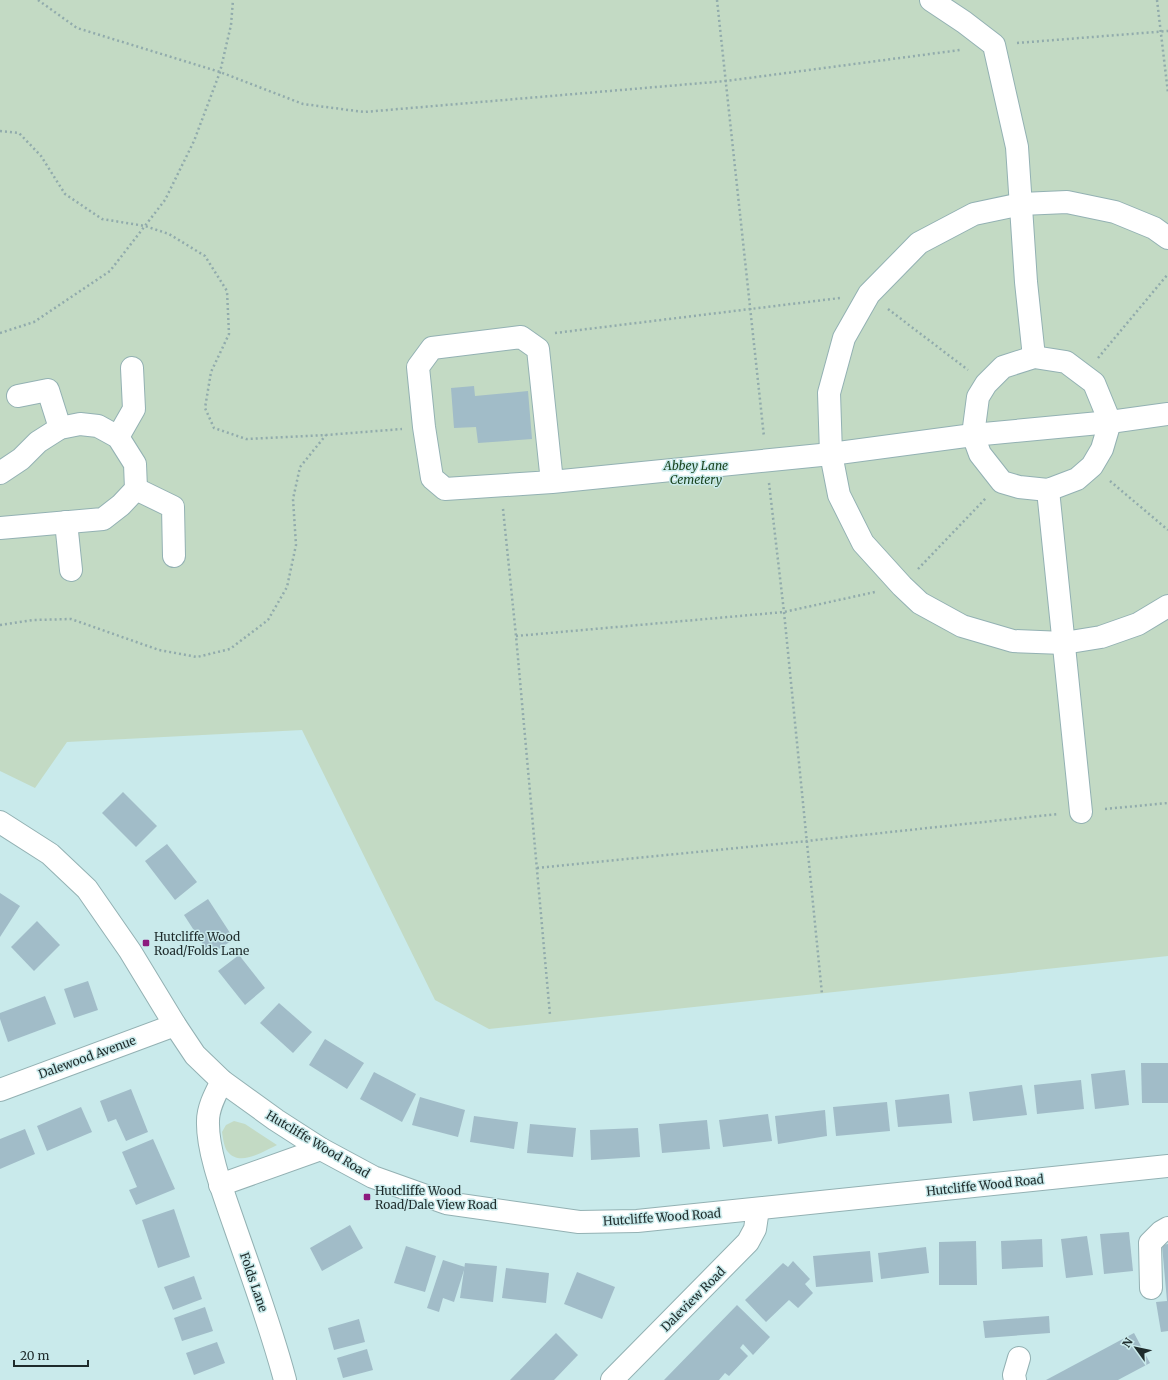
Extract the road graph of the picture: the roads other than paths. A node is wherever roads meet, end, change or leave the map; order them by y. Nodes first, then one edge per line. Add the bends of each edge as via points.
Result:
1 (931, 0) edge
2 (1021, 204) junction
3 (1168, 238) edge
4 (1034, 357) junction
5 (132, 368) dead end
6 (18, 396) dead end
7 (1168, 414) edge
8 (1110, 422) junction
9 (60, 428) junction
10 (973, 435) junction
11 (118, 437) junction
12 (831, 454) junction
13 (0, 473) edge
14 (552, 482) junction
15 (136, 489) junction
16 (1048, 490) junction
17 (66, 522) junction
18 (0, 528) edge
19 (174, 556) dead end
20 (71, 570) dead end
21 (1168, 606) edge
22 (1064, 643) junction
23 (1081, 812) road end
24 (0, 822) edge
25 (175, 1025) junction
26 (222, 1081) junction
27 (0, 1090) edge
28 (321, 1149) junction
29 (1168, 1166) edge
30 (220, 1185) junction
31 (758, 1209) junction
32 (1168, 1228) edge
33 (1151, 1288) dead end
34 (1019, 1358) dead end
35 (286, 1380) edge
36 (612, 1380) edge
37 (1016, 1380) edge

1 - 2 street via 994,45 1017,147
2 - 3 street via 1067,202 1115,212 1154,228
2 - 4 street
2 - 12 street via 974,214 919,244 869,294 844,338 829,393
4 - 8 street via 1066,362 1094,383
4 - 10 street via 1003,368 986,384 978,397
5 - 11 street via 134,409
6 - 9 street via 48,390
7 - 8 street
8 - 10 street
8 - 16 street via 1102,449 1092,466 1077,479
9 - 11 street via 80,424 98,426
9 - 13 street
10 - 12 street
10 - 16 street via 980,454 1002,482 1019,487
11 - 15 street via 135,464
12 - 14 street
12 - 22 street via 840,496 863,543 920,603 962,626 1013,641
14 - 14 street via 538,349 521,337 432,348 418,367 432,478 445,490
15 - 17 street via 103,519
15 - 19 street via 173,507
16 - 22 street
17 - 18 street
17 - 20 street
21 - 22 street via 1138,624 1101,637
22 - 23 street
24 - 25 street, Hutcliffe Wood Road via 50,854 87,889 130,951
25 - 26 street, Hutcliffe Wood Road via 195,1054
25 - 27 street, Dalewood Avenue
26 - 28 street, Hutcliffe Wood Road
26 - 30 street, Folds Lane via 211,1104 208,1120 210,1145
28 - 30 street
28 - 31 street, Hutcliffe Wood Road via 373,1177 446,1203 580,1222 637,1221
29 - 31 street, Hutcliffe Wood Road
30 - 35 street, Folds Lane
31 - 36 street, Daleview Road via 755,1229 748,1242
32 - 33 street via 1150,1243
34 - 37 street via 1014,1375

